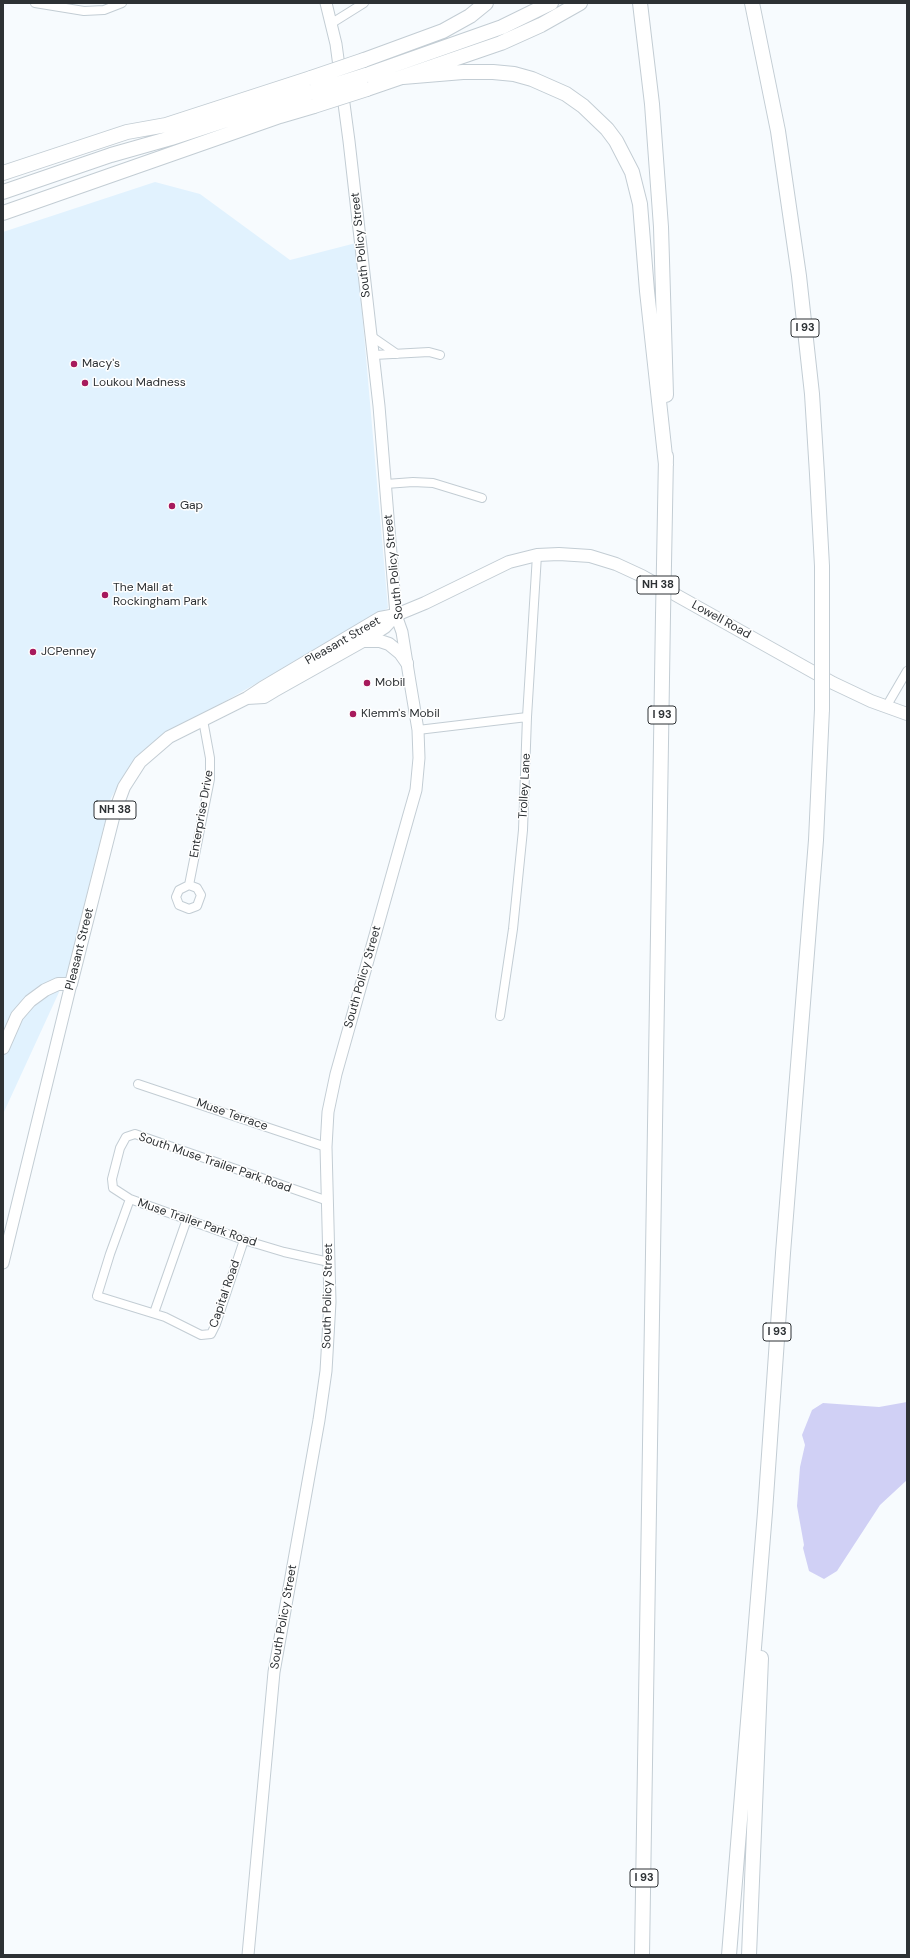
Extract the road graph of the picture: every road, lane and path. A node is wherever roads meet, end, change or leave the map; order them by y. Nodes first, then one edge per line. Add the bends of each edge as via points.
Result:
1 (35, 3) edge
2 (122, 3) edge
3 (326, 3) edge
4 (364, 3) edge
5 (486, 3) edge
6 (552, 3) edge
7 (580, 3) edge
8 (640, 3) edge
9 (752, 3) edge
10 (332, 23) junction
11 (403, 77) junction
12 (366, 82) junction
13 (166, 125) junction
14 (111, 155) junction
15 (3, 173) edge
16 (3, 192) edge
17 (3, 213) edge
18 (371, 336) junction
19 (397, 354) junction
20 (374, 355) junction
21 (440, 355) dead end
22 (666, 465) junction
23 (386, 484) junction
24 (482, 498) dead end
25 (537, 555) junction
26 (396, 615) junction
27 (363, 641) junction
28 (407, 663) junction
29 (907, 670) edge
30 (247, 698) junction
31 (886, 707) junction
32 (907, 714) edge
33 (527, 716) junction
34 (203, 720) junction
35 (418, 730) junction
36 (189, 885) dead end
37 (71, 984) junction
38 (500, 1016) dead end
39 (3, 1048) edge
40 (138, 1084) dead end
41 (326, 1147) junction
42 (130, 1199) junction
43 (328, 1201) junction
44 (187, 1219) junction
45 (244, 1240) junction
46 (329, 1262) junction
47 (3, 1263) edge
48 (154, 1313) junction
49 (765, 1512) junction
50 (248, 1955) edge
51 (642, 1955) edge
52 (729, 1955) edge
53 (749, 1955) edge

1 - 2 street via 84,11 104,10
3 - 10 street, South Policy Street
4 - 10 street
5 - 13 highway, bridge via 443,32
6 - 12 highway via 502,28
7 - 11 highway via 541,25 501,43
8 - 22 highway, I 93 via 652,104 661,226 666,342
9 - 49 highway, I 93, bridge via 778,131 802,308 812,394 822,566 822,709 816,840
10 - 18 street, South Policy Street via 349,141
11 - 12 highway
11 - 22 highway via 493,72 532,79 566,94 583,106 616,141 632,172 640,204
12 - 14 highway, bridge via 312,92
12 - 17 highway, bridge via 314,106
13 - 14 highway
13 - 15 highway via 127,132
14 - 16 highway
18 - 19 street
18 - 20 street, South Policy Street
19 - 20 street
19 - 21 street via 429,352
20 - 23 street, South Policy Street
22 - 51 highway, I 93, bridge
23 - 24 street via 433,483
23 - 26 street, South Policy Street
25 - 26 main road, Lowell Road / NH 38 via 509,562
25 - 31 main road, Lowell Road / NH 38 via 590,556 630,570 833,683
25 - 33 street, Trolley Lane
26 - 27 main road, Pleasant Street / NH 38 via 385,627
26 - 28 street, South Policy Street via 402,632
26 - 30 main road, Pleasant Street / NH 38 via 380,618
27 - 28 main road via 389,644
27 - 30 main road, Pleasant Street / NH 38 via 264,697
28 - 35 street, South Policy Street
29 - 31 street
30 - 34 main road, Pleasant Street / NH 38
31 - 32 main road, Lowell Road / NH 38
33 - 35 street
33 - 38 street, Trolley Lane via 523,830 512,942
34 - 36 street, Enterprise Drive via 211,768
34 - 37 main road, Pleasant Street / NH 38 via 169,737 154,749 140,762 124,787 114,814
35 - 41 street, South Policy Street via 416,790 331,1092
37 - 39 main road via 58,984 30,1001 17,1016
37 - 47 street, Pleasant Street
40 - 41 street, Muse Terrace
41 - 43 street, South Policy Street
42 - 43 street, South Muse Trailer Park Road via 113,1188 112,1179 120,1148 126,1137 135,1134
42 - 44 street, Muse Trailer Park Road
42 - 48 street, Muse Trailer Park Road via 97,1296
43 - 46 street, South Policy Street
44 - 45 street, Muse Trailer Park Road
44 - 48 street
45 - 46 street, Muse Trailer Park Road
45 - 48 street, Capital Road via 211,1334 201,1335
46 - 50 street, South Policy Street via 326,1371 274,1672
49 - 52 highway, I 93
49 - 53 highway

